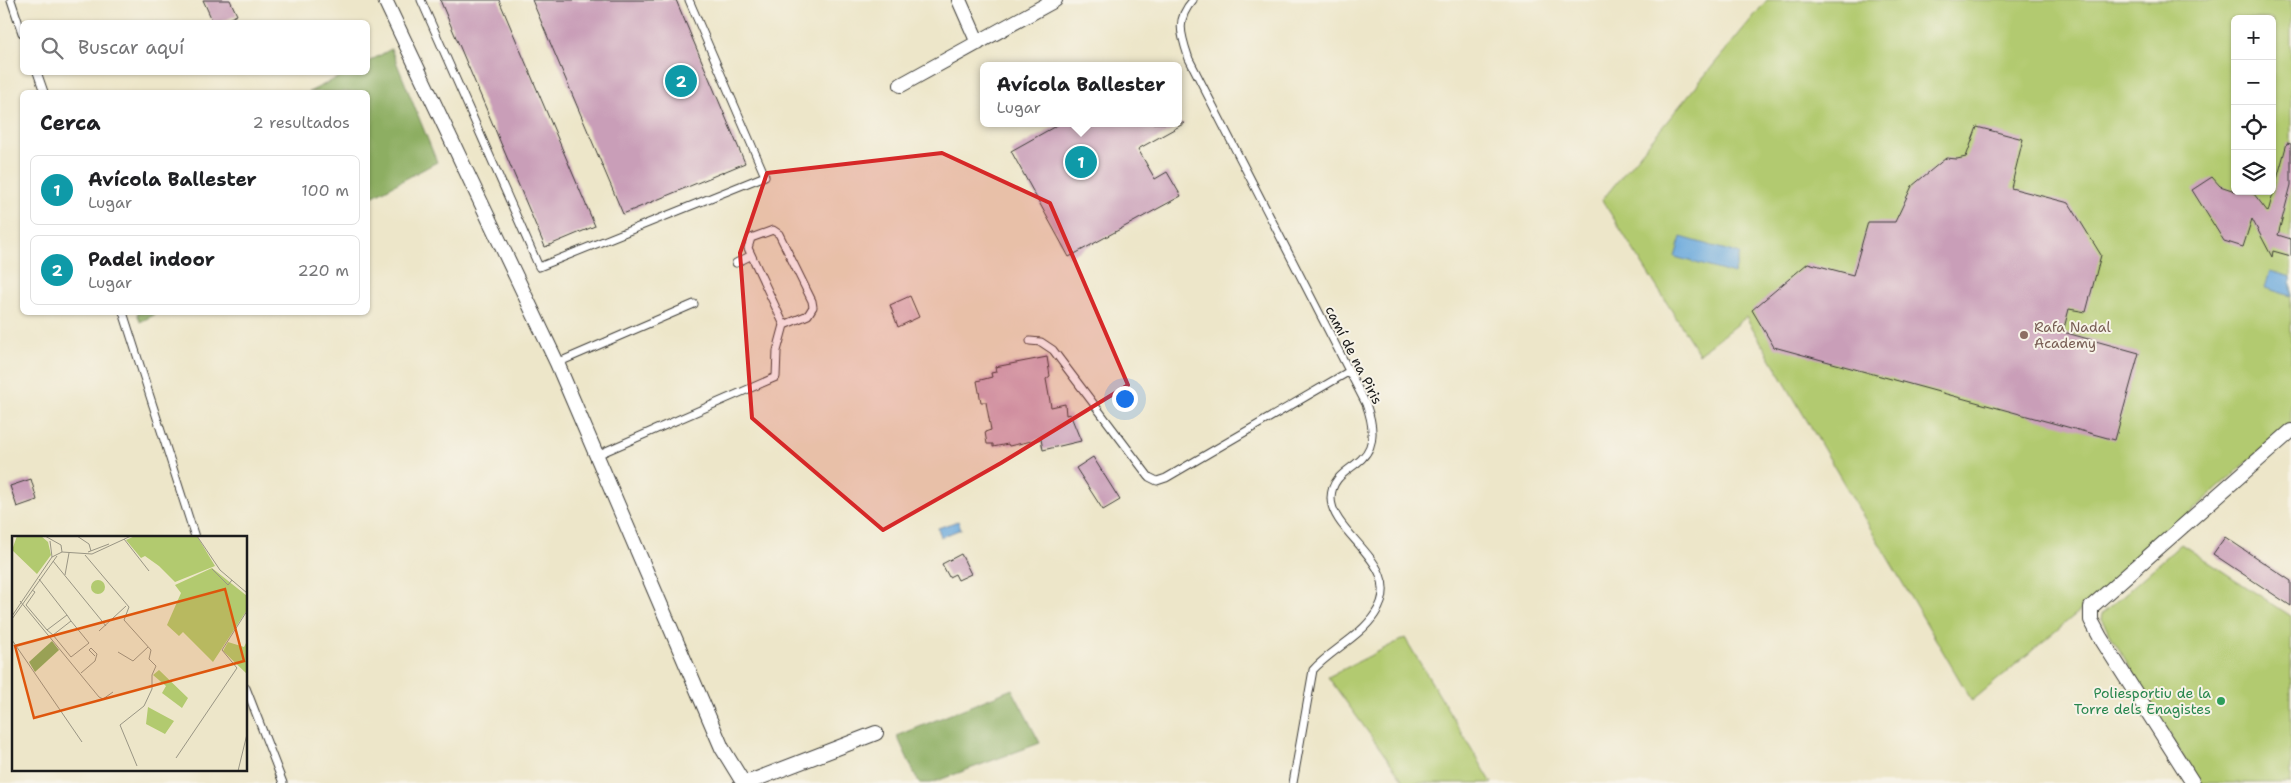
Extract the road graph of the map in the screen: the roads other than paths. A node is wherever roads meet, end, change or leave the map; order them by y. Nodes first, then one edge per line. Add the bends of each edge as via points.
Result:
1 (11, 0) edge
2 (385, 0) edge
3 (421, 0) edge
4 (689, 0) edge
5 (959, 0) edge
6 (1055, 0) edge
7 (1193, 0) edge
8 (20, 27) edge
9 (978, 43) junction
10 (38, 75) edge
11 (901, 85) dead end
12 (43, 90) edge
13 (750, 256) junction
14 (736, 263) dead end
15 (694, 304) dead end
16 (125, 315) edge
17 (784, 325) junction
18 (1030, 341) dead end
19 (557, 363) junction
20 (1348, 372) junction
21 (2291, 431) edge
22 (597, 455) junction
23 (195, 536) edge
24 (248, 693) edge
25 (876, 733) dead end
26 (283, 783) edge
27 (1293, 783) edge
28 (2193, 783) edge

1 - 8 lane
2 - 19 street
3 - 4 lane via 539,267 765,176
5 - 9 street
6 - 9 street
7 - 20 lane, camí de na Piris via 1184,10 1180,32 1189,59
9 - 11 street
10 - 12 lane
13 - 14 lane
13 - 17 lane
13 - 17 lane via 751,238 773,230 779,234 813,308 808,315
15 - 19 lane
16 - 23 lane
17 - 22 lane via 777,351 776,377
18 - 20 lane via 1041,342 1053,350 1149,477 1157,481
19 - 22 street
20 - 27 lane, camí de na Piris via 1366,404 1374,429 1364,458 1342,476 1331,497 1333,510 1376,566 1384,586 1382,603 1365,626 1313,670
21 - 28 street via 2091,607 2091,620 2100,636
22 - 25 street via 722,748 741,779 749,782
24 - 26 lane

